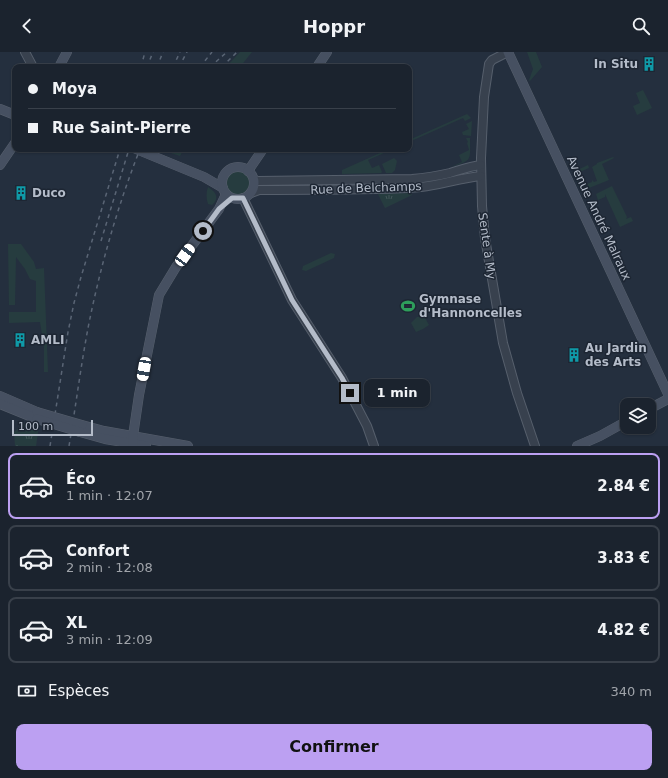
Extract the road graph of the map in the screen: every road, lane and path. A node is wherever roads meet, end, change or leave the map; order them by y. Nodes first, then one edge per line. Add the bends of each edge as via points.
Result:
1 (25, 52) edge
2 (67, 52) edge
3 (327, 52) edge
4 (508, 52) edge
5 (31, 64) edge
6 (61, 64) edge
7 (319, 64) edge
8 (0, 109) edge
9 (12, 114) edge
10 (12, 147) edge
11 (143, 152) edge
12 (261, 152) edge
13 (0, 165) edge
14 (481, 165) junction
15 (248, 171) junction
16 (224, 175) junction
17 (481, 176) junction
18 (204, 177) junction
19 (254, 180) junction
20 (331, 180) junction
21 (400, 183) junction
22 (330, 189) junction
23 (227, 193) junction
24 (247, 196) junction
25 (668, 394) edge
26 (0, 396) edge
27 (668, 400) edge
28 (0, 404) edge
29 (656, 406) edge
30 (37, 415) junction
31 (620, 425) edge
32 (133, 442) edge
33 (146, 446) edge
34 (184, 446) edge
35 (374, 446) edge
36 (535, 446) edge
37 (576, 446) edge

1 - 5 street
2 - 6 main road
3 - 7 main road
4 - 14 street, Sente à My via 489,64 484,97
4 - 25 main road, Avenue André Malraux
8 - 9 main road
10 - 13 main road
11 - 18 main road
12 - 15 main road
14 - 17 street, Sente à My
14 - 21 street, Rue de Belchamps
15 - 16 main road via 236,167
15 - 19 main road
16 - 18 main road
16 - 23 main road via 222,184
17 - 21 street, Rue de Belchamps via 432,186
17 - 36 street, Sente à My via 485,238 501,333 512,379
18 - 23 main road
19 - 20 street, Rue de Belchamps
19 - 24 main road
20 - 21 street, Rue de Belchamps
20 - 22 street
21 - 22 street, Rue de Belchamps
22 - 24 street, Rue de Belchamps via 259,190
23 - 24 main road
23 - 32 main road via 219,209 176,267 159,295 139,395
24 - 35 street via 292,300 342,378 367,426
26 - 30 main road
27 - 29 main road
28 - 30 main road
30 - 32 main road, bridge
31 - 37 main road
32 - 33 main road
32 - 34 main road

